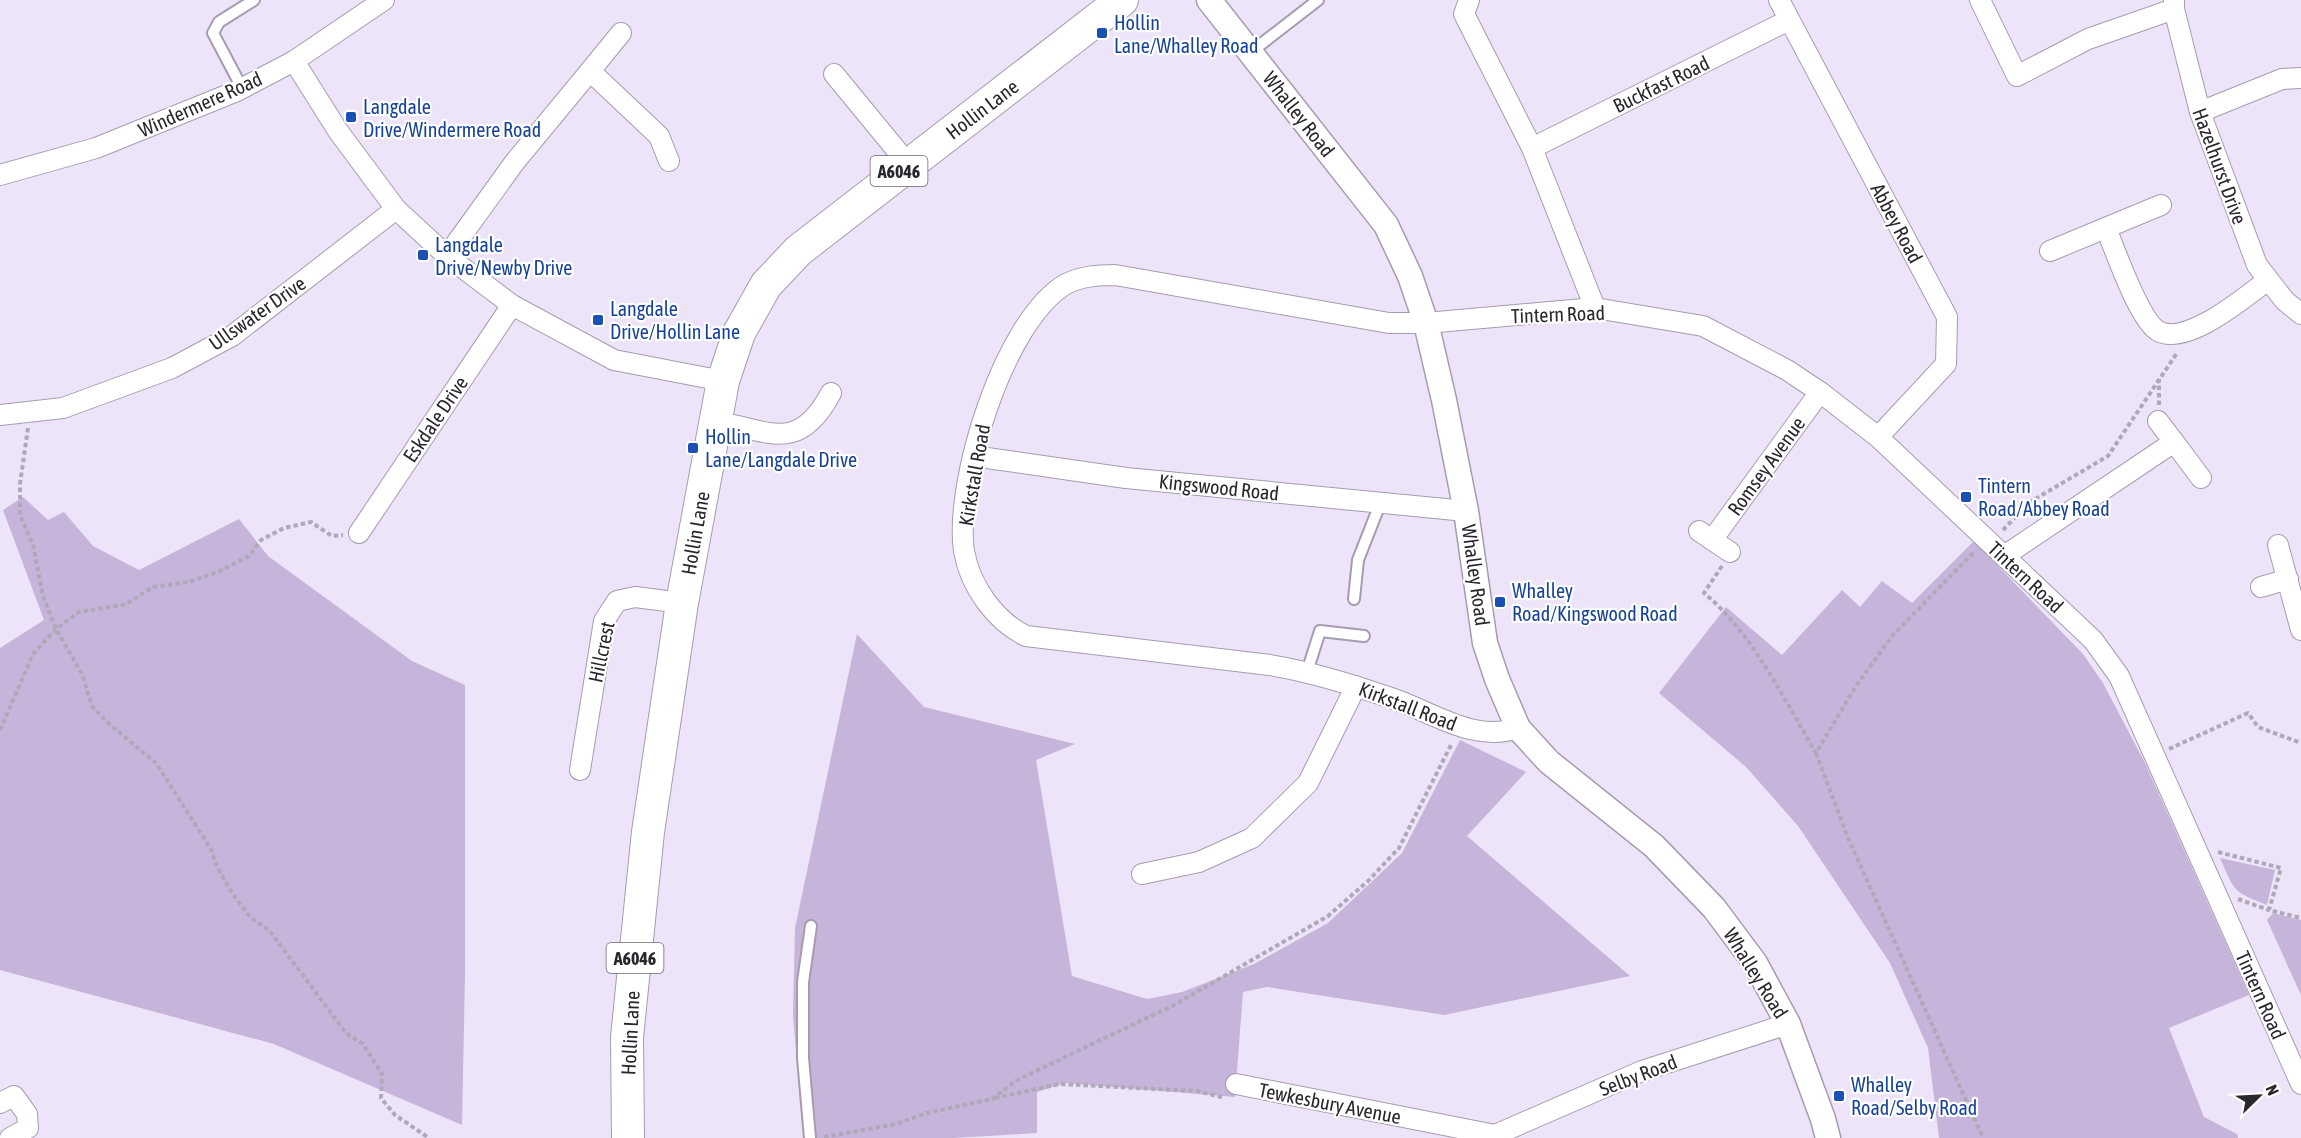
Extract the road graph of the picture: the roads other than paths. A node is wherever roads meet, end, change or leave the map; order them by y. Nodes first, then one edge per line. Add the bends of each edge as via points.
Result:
1 (254, 0) edge
2 (384, 0) edge
3 (1122, 0) edge
4 (1209, 0) edge
5 (1318, 0) edge
6 (1468, 0) edge
7 (1779, 0) edge
8 (1980, 0) edge
9 (2174, 4) edge
10 (1790, 20) junction
11 (621, 33) dead end
12 (1251, 52) junction
13 (294, 61) junction
14 (590, 71) junction
15 (834, 74) dead end
16 (2301, 78) edge
17 (242, 88) junction
18 (2200, 112) junction
19 (1533, 148) junction
20 (669, 161) dead end
21 (908, 164) junction
22 (0, 175) edge
23 (2161, 205) dead end
24 (396, 209) junction
25 (2106, 228) junction
26 (2050, 251) dead end
27 (447, 256) junction
28 (2268, 279) junction
29 (512, 305) junction
30 (1595, 308) junction
31 (2301, 314) edge
32 (1426, 323) junction
33 (723, 381) junction
34 (1821, 392) junction
35 (831, 393) dead end
36 (0, 415) edge
37 (716, 421) junction
38 (2158, 421) road end
39 (1878, 437) junction
40 (2174, 442) junction
41 (973, 456) junction
42 (2200, 478) dead end
43 (1380, 504) junction
44 (1466, 512) junction
45 (359, 533) road end
46 (2278, 545) dead end
47 (1993, 546) junction
48 (1730, 552) road end
49 (2288, 579) junction
50 (2261, 588) dead end
51 (1354, 599) dead end
52 (682, 603) junction
53 (2301, 630) edge
54 (1364, 636) dead end
55 (1307, 672) junction
56 (1356, 686) junction
57 (1518, 728) junction
58 (580, 770) dead end
59 (1142, 874) dead end
60 (811, 926) dead end
61 (1788, 1024) junction
62 (1236, 1084) road end
63 (2301, 1084) edge
64 (0, 1103) edge
65 (1494, 1136) edge
66 (10, 1138) edge
67 (628, 1138) edge
68 (810, 1138) edge
69 (1828, 1138) edge

1 - 17 lane via 214,28 214,37
2 - 13 street, Windermere Road
3 - 21 main road, Hollin Lane / A6046
4 - 12 street, Whalley Road
5 - 12 lane
6 - 19 street via 1464,14
7 - 10 street, Abbey Road
8 - 9 street via 2017,76 2088,39
9 - 18 street, Hazelhurst Drive
10 - 19 street, Buckfast Road
10 - 39 street, Abbey Road via 1947,317 1946,364
11 - 14 street
12 - 32 street, Whalley Road via 1386,225
13 - 17 street, Windermere Road
13 - 24 street via 338,131
14 - 20 street via 660,136
14 - 27 street via 514,163
15 - 21 street
16 - 18 street via 2282,79
17 - 22 street, Windermere Road via 96,148
18 - 28 street, Hazelhurst Drive via 2257,265
19 - 30 street
21 - 33 main road, Hollin Lane / A6046 via 798,251 766,285 739,333
23 - 25 street
24 - 27 street
24 - 36 street, Ullswater Drive via 232,336 172,368 63,408
25 - 26 street
25 - 28 street via 2143,314 2158,331 2175,334 2193,330
27 - 29 street
28 - 31 street, Hazelhurst Drive
29 - 33 street via 614,360
29 - 45 street, Eskdale Drive
30 - 32 street, Tintern Road
30 - 34 street, Tintern Road via 1703,326
32 - 41 street, Kirkstall Road via 1372,321 1115,275 1081,278 1046,301 1014,346 989,399
32 - 44 street, Whalley Road
33 - 37 main road, Hollin Lane / A6046
34 - 39 street, Tintern Road
34 - 48 street, Romsey Avenue via 1706,536
35 - 37 street via 816,418 797,432 784,434
37 - 52 main road, Hollin Lane / A6046
38 - 40 street
39 - 47 street, Tintern Road
40 - 42 street
40 - 47 street
41 - 43 street, Kingswood Road via 1126,478
41 - 55 street, Kirkstall Road via 965,506 964,552 983,597 1012,629 1026,636
43 - 44 street, Kingswood Road
43 - 51 lane via 1358,560
44 - 57 street, Whalley Road via 1485,643
46 - 49 street
47 - 63 street, Tintern Road via 2093,640 2119,676
49 - 50 street
49 - 53 street
52 - 58 street, Hillcrest via 635,597 617,601 604,621
52 - 67 main road, Hollin Lane / A6046 via 648,832 629,1014
54 - 55 lane via 1320,631
55 - 56 street, Kirkstall Road
56 - 57 street, Kirkstall Road via 1461,726 1497,733
56 - 59 street via 1308,783 1252,838 1199,862
57 - 61 street, Whalley Road via 1549,762 1654,846 1714,908 1755,963
60 - 68 lane via 803,982 803,1058
61 - 65 street, Selby Road via 1642,1071
61 - 69 street, Whalley Road
62 - 65 street, Tewkesbury Avenue
64 - 66 street via 14,1096 27,1114 28,1128

